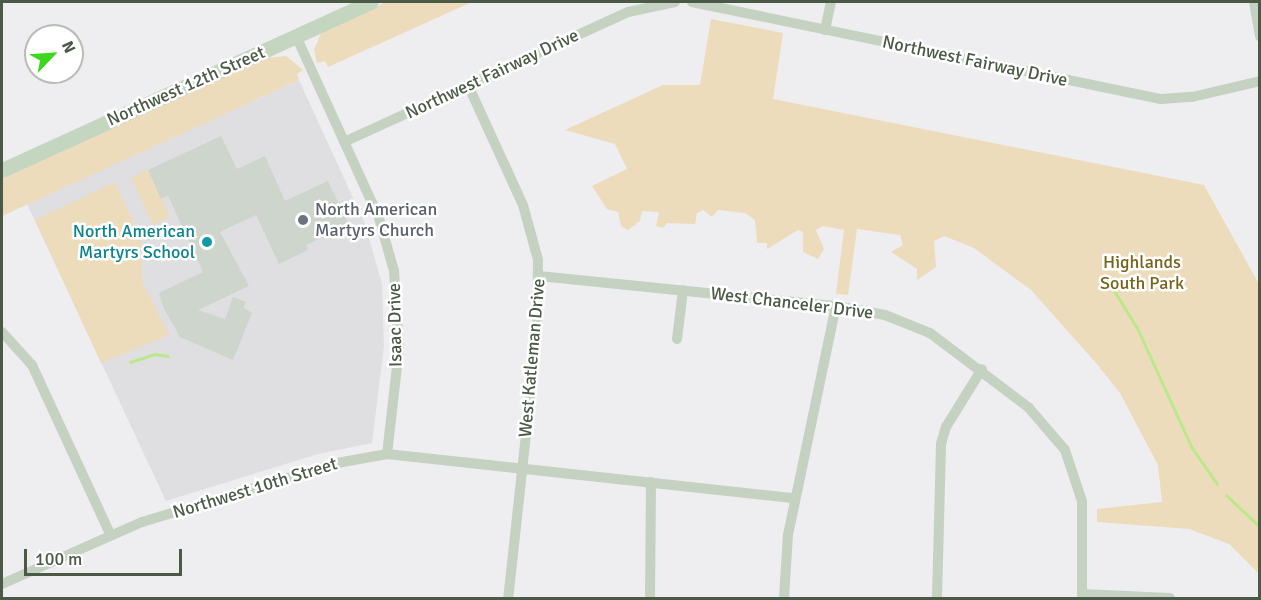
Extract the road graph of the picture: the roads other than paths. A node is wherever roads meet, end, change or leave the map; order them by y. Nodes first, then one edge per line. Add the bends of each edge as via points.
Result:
1 (370, 2) edge
2 (675, 2) edge
3 (692, 2) edge
4 (831, 2) edge
5 (1254, 2) edge
6 (825, 30) junction
7 (296, 36) junction
8 (1260, 36) edge
9 (1260, 81) edge
10 (468, 85) junction
11 (344, 142) junction
12 (2, 170) edge
13 (539, 276) junction
14 (683, 290) junction
15 (836, 306) junction
16 (2, 332) edge
17 (677, 339) dead end
18 (982, 369) junction
19 (387, 454) junction
20 (522, 466) junction
21 (651, 482) junction
22 (795, 498) junction
23 (110, 534) junction
24 (2, 584) edge
25 (1082, 596) edge
26 (508, 598) edge
27 (650, 598) edge
28 (784, 598) edge
29 (937, 598) edge
30 (1170, 598) edge

1 - 7 main road, Northwest 12th Street
2 - 10 street, Northwest Fairway Drive via 628,12
3 - 6 street, Northwest Fairway Drive
4 - 6 street
5 - 8 street
6 - 9 street, Northwest Fairway Drive via 1161,99 1192,97
7 - 11 street, Isaac Drive
7 - 12 main road, Northwest 12th Street
10 - 11 street, Northwest Fairway Drive
10 - 13 street, West Katleman Drive via 530,222
11 - 19 street, Isaac Drive via 384,232 398,298 399,350
13 - 14 street, West Chanceler Drive
13 - 20 street, West Katleman Drive
14 - 15 street, West Chanceler Drive
14 - 17 street
15 - 18 street, West Chanceler Drive via 908,322 951,345
15 - 22 street
16 - 23 street via 32,365
18 - 25 street, West Chanceler Drive via 1043,420 1073,467 1084,521
18 - 29 street via 946,427 941,444
19 - 20 street, Northwest 10th Street
19 - 23 street, Northwest 10th Street via 337,463
20 - 21 street, Northwest 10th Street
20 - 26 street, West Katleman Drive
21 - 22 street, Northwest 10th Street
21 - 27 street
22 - 28 street via 785,548
23 - 24 street, Northwest 10th Street
25 - 30 street

